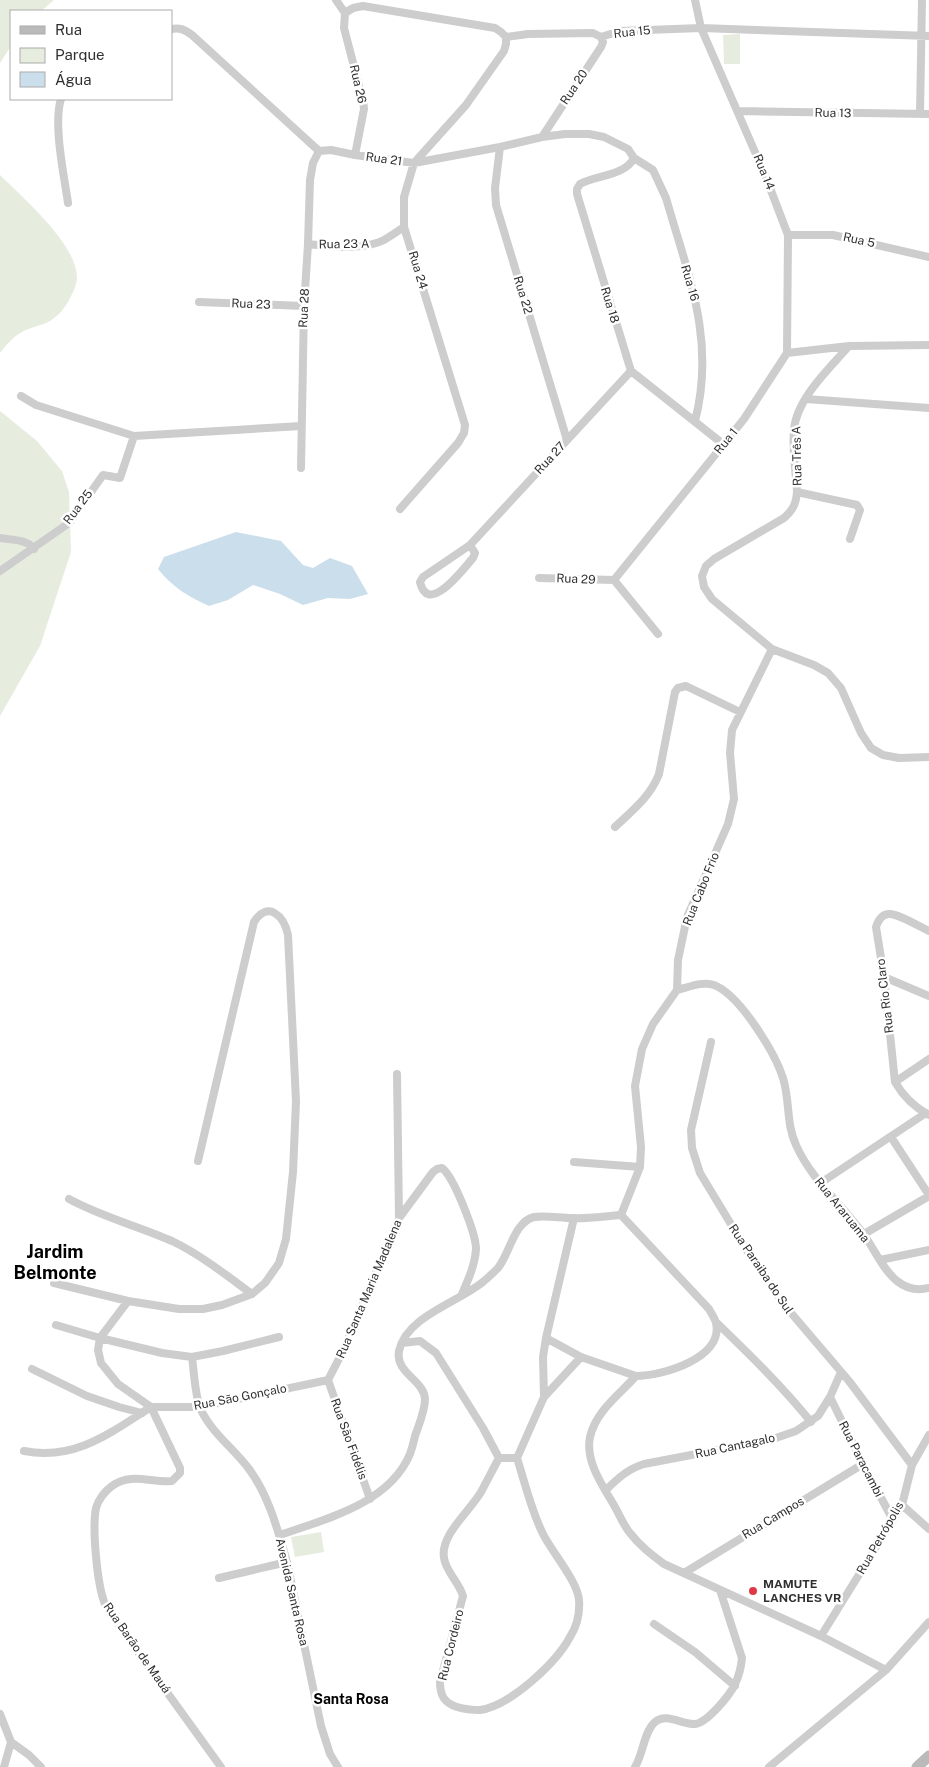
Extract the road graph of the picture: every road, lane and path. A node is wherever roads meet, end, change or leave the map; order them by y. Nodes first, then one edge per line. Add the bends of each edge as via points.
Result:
1 (336, 0) edge
2 (695, 0) edge
3 (922, 0) edge
4 (345, 14) junction
5 (701, 28) junction
6 (172, 29) edge
7 (925, 36) edge
8 (506, 37) junction
9 (601, 37) junction
10 (61, 100) edge
11 (738, 111) junction
12 (920, 114) junction
13 (929, 114) edge
14 (542, 137) junction
15 (500, 147) junction
16 (320, 151) junction
17 (355, 155) junction
18 (634, 158) junction
19 (414, 163) junction
20 (68, 203) dead end
21 (404, 227) junction
22 (788, 235) junction
23 (308, 244) junction
24 (929, 257) edge
25 (199, 302) dead end
26 (304, 306) junction
27 (929, 345) edge
28 (849, 346) junction
29 (787, 353) junction
30 (631, 371) junction
31 (21, 396) dead end
32 (806, 399) junction
33 (929, 408) edge
34 (695, 422) junction
35 (302, 426) junction
36 (134, 436) junction
37 (567, 440) junction
38 (723, 444) junction
39 (302, 468) dead end
40 (797, 492) junction
41 (400, 509) dead end
42 (0, 538) edge
43 (850, 539) dead end
44 (470, 545) junction
45 (34, 549) junction
46 (0, 571) edge
47 (539, 578) dead end
48 (614, 580) junction
49 (658, 634) dead end
50 (772, 649) junction
51 (740, 712) junction
52 (929, 757) edge
53 (615, 827) dead end
54 (929, 930) edge
55 (884, 977) junction
56 (677, 990) junction
57 (929, 996) edge
58 (711, 1042) dead end
59 (929, 1060) edge
60 (397, 1074) dead end
61 (895, 1082) junction
62 (928, 1114) edge
63 (891, 1137) junction
64 (198, 1162) dead end
65 (574, 1162) dead end
66 (640, 1167) junction
67 (819, 1184) junction
68 (929, 1196) edge
69 (69, 1199) dead end
70 (621, 1216) junction
71 (399, 1218) junction
72 (574, 1218) junction
73 (864, 1234) junction
74 (929, 1250) edge
75 (880, 1260) junction
76 (54, 1283) dead end
77 (929, 1288) edge
78 (252, 1294) junction
79 (462, 1294) junction
80 (128, 1301) junction
81 (716, 1322) junction
82 (56, 1325) dead end
83 (279, 1337) dead end
84 (100, 1338) junction
85 (546, 1338) junction
86 (402, 1343) junction
87 (192, 1356) junction
88 (581, 1357) junction
89 (32, 1369) dead end
90 (841, 1372) junction
91 (636, 1376) junction
92 (328, 1380) junction
93 (830, 1397) junction
94 (544, 1398) junction
95 (151, 1407) junction
96 (200, 1407) junction
97 (142, 1413) junction
98 (811, 1422) junction
99 (929, 1435) edge
100 (24, 1451) dead end
101 (499, 1458) junction
102 (517, 1458) junction
103 (863, 1464) junction
104 (912, 1465) junction
105 (606, 1490) junction
106 (370, 1499) junction
107 (902, 1505) junction
108 (893, 1520) junction
109 (929, 1529) edge
110 (280, 1535) junction
111 (287, 1562) junction
112 (684, 1573) junction
113 (219, 1578) dead end
114 (720, 1590) junction
115 (929, 1622) edge
116 (654, 1624) dead end
117 (821, 1636) junction
118 (886, 1670) junction
119 (734, 1686) junction
120 (0, 1714) edge
121 (11, 1742) junction
122 (929, 1756) edge
123 (4, 1767) edge
124 (41, 1767) edge
125 (221, 1767) edge
126 (338, 1767) edge
127 (634, 1767) edge
128 (769, 1767) edge
129 (917, 1767) edge

1 - 4 street
2 - 5 street, Rua 14
3 - 7 street
4 - 8 street via 363,6 495,28
4 - 17 street, Rua 26 via 344,28 364,109
5 - 7 street, Rua 15
5 - 9 street, Rua 15 via 620,31
5 - 11 street, Rua 14
6 - 16 street via 186,30
7 - 12 street
8 - 9 street, Rua 15 via 593,33
8 - 19 street, Rua 24 via 504,51 466,105
9 - 14 street, Rua 20 via 601,47
10 - 20 street via 58,124
11 - 12 street, Rua 13
11 - 22 street, Rua 14
12 - 13 street, Rua 13
14 - 15 street, Rua 21
14 - 18 street, Rua 21 via 589,134 604,137 628,149
15 - 19 street, Rua 21
15 - 37 street, Rua 22 via 496,205
16 - 17 street, Rua 21
16 - 23 street, Rua 28 via 313,163 310,180
17 - 19 street, Rua 21
18 - 30 street, Rua 18 via 623,169 585,181 577,189
18 - 34 street, Rua 16 via 653,170 660,182 699,315 704,359 701,399
19 - 21 street, Rua 24 via 404,197
21 - 23 street, Rua 23 A via 371,245
21 - 41 street, Rua 24 via 465,425 458,443
22 - 24 street, Rua 5 via 833,235
22 - 29 street, Rua 14
23 - 26 street, Rua 28
25 - 26 street, Rua 23
26 - 35 street, Rua 28
27 - 28 street
28 - 29 street
28 - 32 street, Rua Três A
29 - 38 street, Rua 1 via 744,419
30 - 34 street
30 - 37 street, Rua 27
31 - 36 street via 36,405
32 - 33 street
32 - 40 street, Rua Três A via 794,428
34 - 38 street
35 - 36 street
35 - 39 street, Rua 28
36 - 45 street, Rua 25 via 120,478 103,475 69,523
37 - 44 street, Rua 27
38 - 48 street, Rua 1
40 - 43 street via 857,505 860,510
40 - 50 street, Rua Três A via 792,510 784,518 714,559 702,576 704,587 712,598
42 - 45 street via 28,543
44 - 44 street, Rua 27 via 475,553 473,558 449,585 433,595 426,594 420,582 423,577
45 - 46 street, Rua 25
47 - 48 street, Rua 29
48 - 49 street
50 - 51 street, Rua Cabo Frio
50 - 52 street via 828,673 841,688 871,748 883,755 899,758
51 - 53 street via 686,686 678,688 654,786
51 - 56 street, Rua Cabo Frio via 732,730 730,752 734,799 728,824 687,917 678,960
54 - 55 street, Rua Rio Claro via 890,913 878,920 876,927
55 - 57 street
55 - 61 street, Rua Rio Claro
56 - 66 street via 653,1024 642,1049 635,1086
56 - 67 street, Rua Araruama via 702,984 714,985 726,992 762,1034 783,1077 789,1122 796,1145
58 - 90 street, Rua Paraiba do Sul via 691,1130 692,1148 700,1173 780,1300
59 - 61 street
60 - 71 street
61 - 62 street via 914,1105
62 - 63 street
63 - 67 street
63 - 68 street
64 - 78 street via 254,922 258,915 272,912 286,925 288,935 296,1101 293,1172 286,1239 279,1263 265,1283
65 - 66 street
66 - 70 street
67 - 73 street, Rua Araruama
68 - 73 street
69 - 78 street via 173,1242 220,1269
70 - 72 street
70 - 81 street via 709,1309
71 - 79 street, Rua Santa Maria Madalena via 437,1168 447,1172 471,1226 476,1248
71 - 92 street, Rua Santa Maria Madalena
72 - 79 street via 535,1217 524,1222 498,1268 483,1282
72 - 85 street
73 - 75 street, Rua Araruama
74 - 75 street
75 - 77 street, Rua Araruama via 895,1280 908,1288
76 - 80 street
78 - 80 street via 203,1309 179,1309
79 - 86 street via 420,1321
80 - 84 street
81 - 91 street via 712,1346 703,1354 651,1376
81 - 98 street via 794,1400
82 - 84 street
83 - 87 street
84 - 87 street via 162,1353
84 - 95 street via 101,1363 109,1374
85 - 88 street
85 - 94 street
86 - 101 street via 420,1341 436,1353
86 - 106 street via 399,1351 401,1366 421,1388 425,1397 424,1408 410,1454 401,1470
87 - 96 street
88 - 91 street
88 - 94 street
89 - 97 street via 87,1396
90 - 93 street, Rua Cantagalo
90 - 104 street, Rua Paraiba do Sul
91 - 105 street via 607,1406 590,1436 589,1451
92 - 96 street, Rua São Gonçalo
92 - 106 street, Rua São Fidélis
93 - 98 street, Rua Cantagalo
93 - 103 street, Rua Paracambi
94 - 102 street
95 - 96 street, Rua São Gonçalo
95 - 97 street
95 - 125 street, Rua Barão de Mauá via 180,1474 172,1481 125,1480 103,1495 96,1507 98,1582 105,1605
96 - 110 street, Avenida Santa Rosa via 206,1419 259,1484
97 - 100 street via 82,1448 48,1454
98 - 105 street, Rua Cantagalo via 770,1440 644,1464 622,1475
99 - 104 street, Rua Petrópolis
101 - 102 street
101 - 102 street, Rua Cordeiro via 480,1493 446,1539 444,1548 444,1559 463,1596 440,1682 440,1693 452,1705 469,1709 480,1710 496,1705 529,1684 550,1664 570,1637 579,1616 579,1598 573,1582 542,1531
103 - 108 street, Rua Paracambi
103 - 112 street, Rua Campos
104 - 107 street, Rua Petrópolis
105 - 112 street via 630,1532 646,1550 664,1564
106 - 110 street
107 - 108 street, Rua Petrópolis
107 - 109 street
108 - 117 street, Rua Petrópolis
110 - 111 street, Avenida Santa Rosa
111 - 113 street
111 - 126 street, Avenida Santa Rosa via 321,1726
112 - 114 street
114 - 117 street
114 - 119 street via 742,1658
115 - 118 street
116 - 119 street via 695,1652
117 - 118 street
118 - 128 street
119 - 127 street via 708,1719 698,1724 660,1718 649,1729
120 - 121 street
121 - 123 street
121 - 124 street
122 - 129 main road

